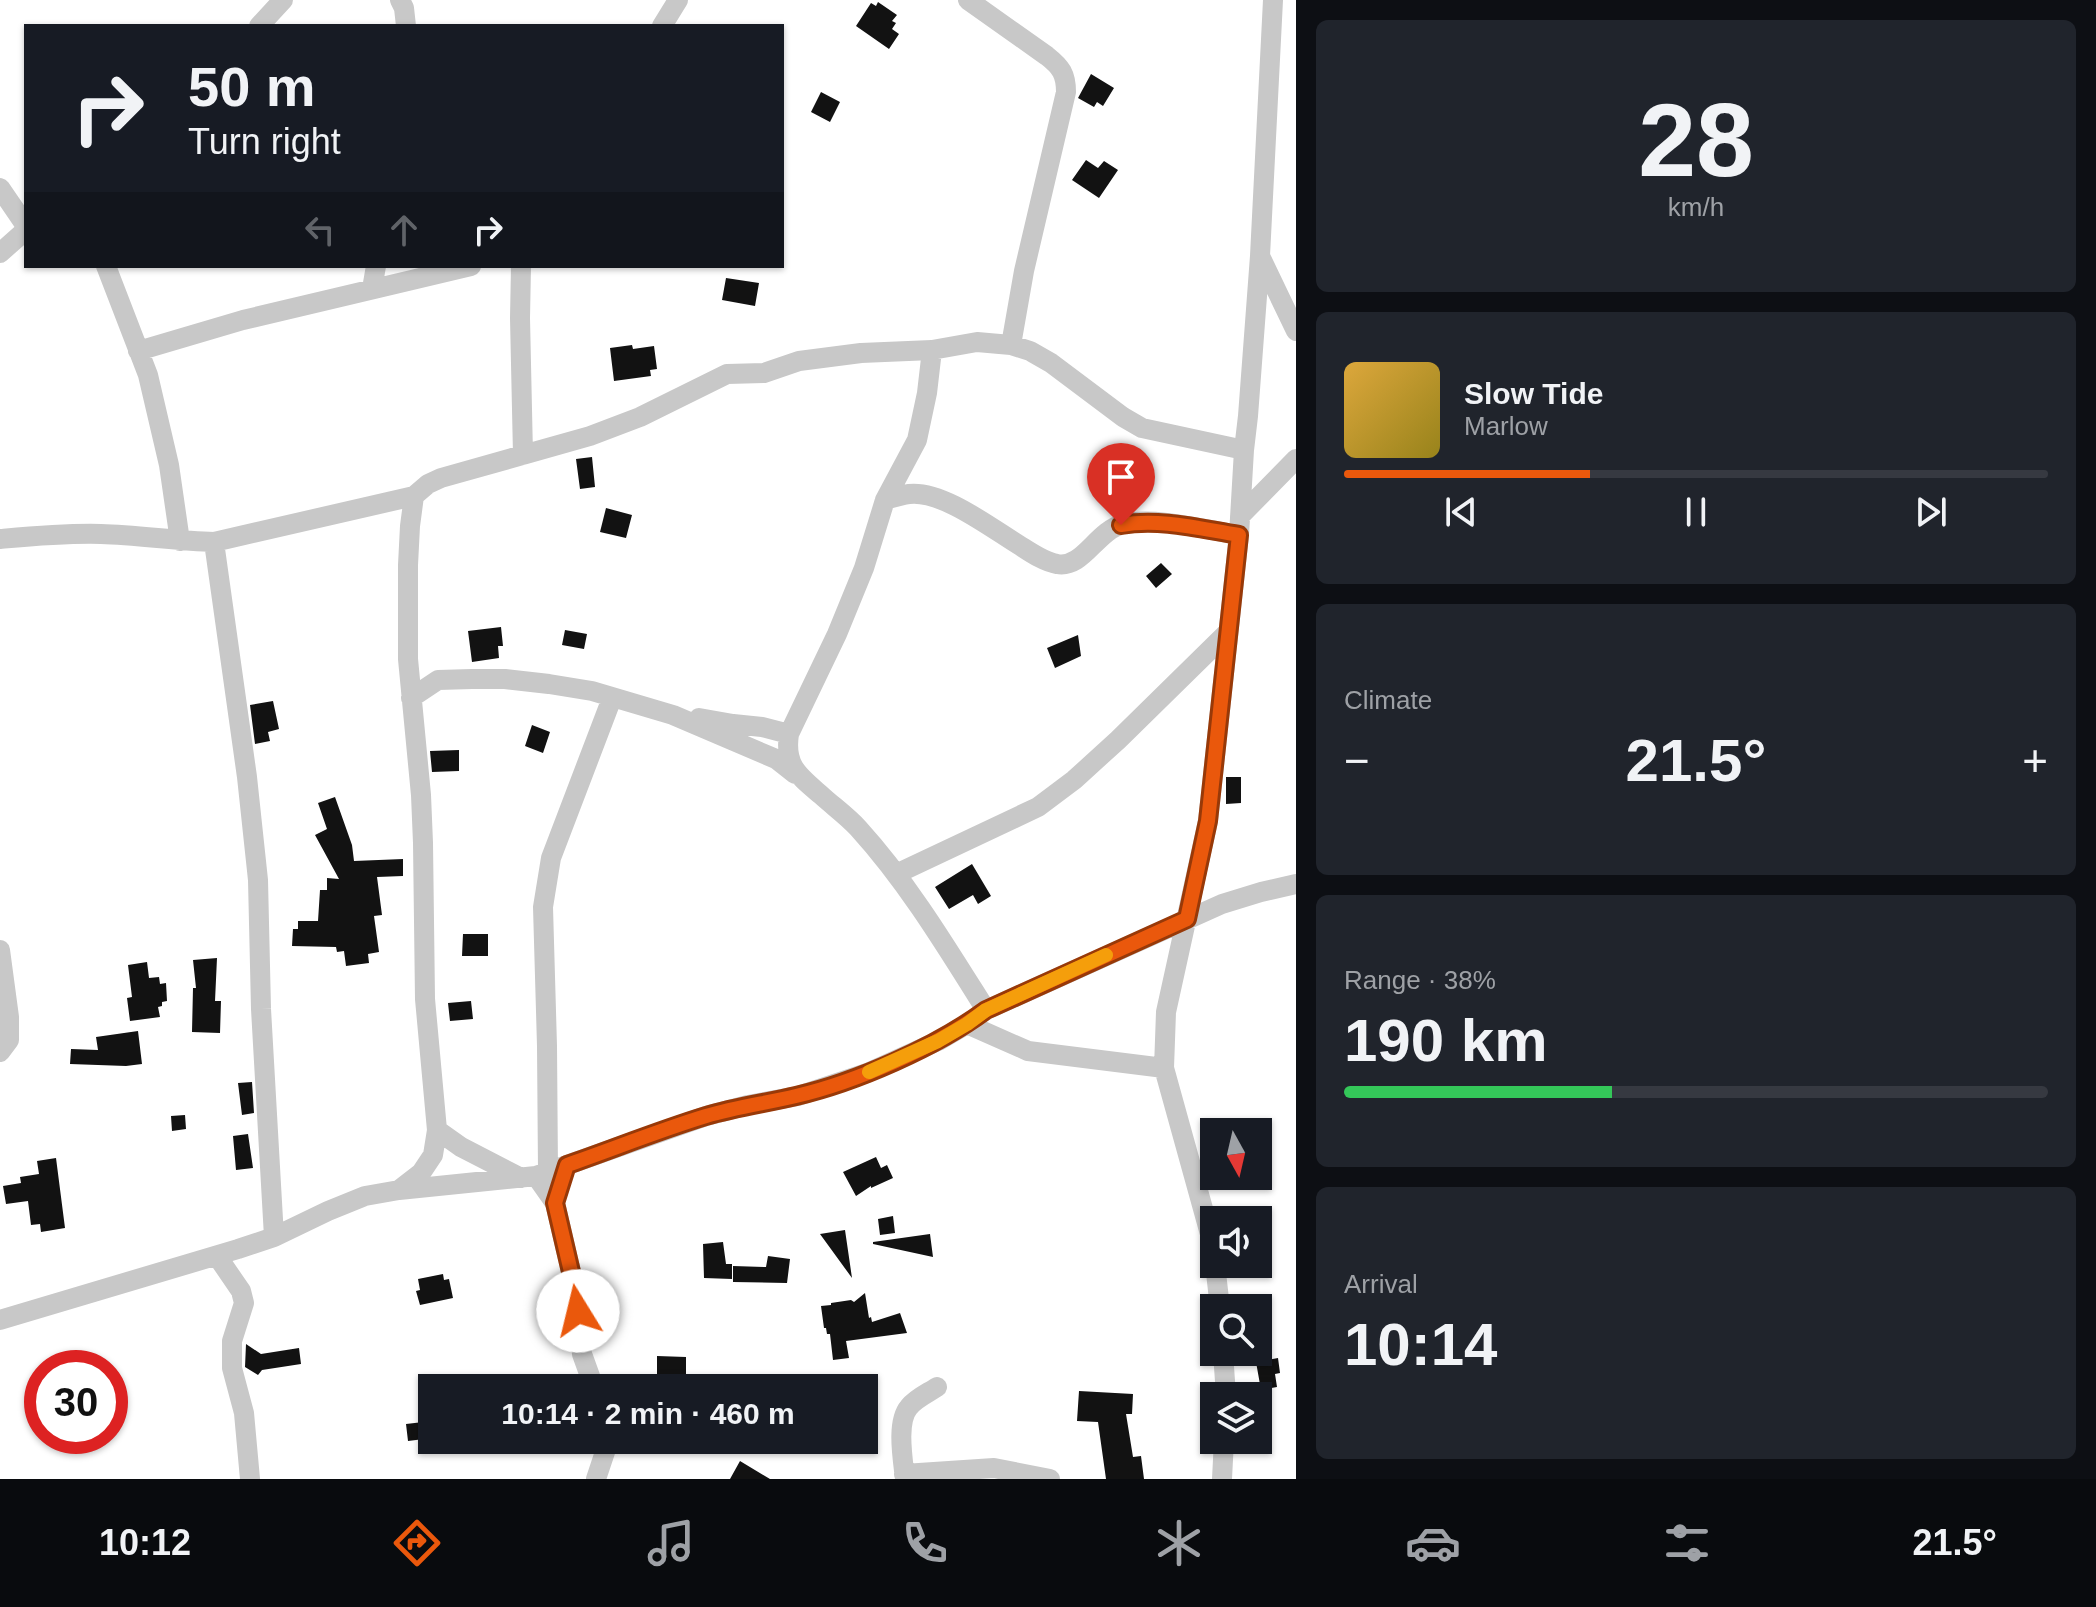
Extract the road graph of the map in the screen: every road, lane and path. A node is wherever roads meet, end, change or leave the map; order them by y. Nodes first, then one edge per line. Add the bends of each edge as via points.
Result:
1 (283, 0) edge
2 (400, 0) edge
3 (678, 0) edge
4 (968, 0) edge
5 (1273, 0) edge
6 (261, 24) edge
7 (406, 24) edge
8 (663, 24) edge
9 (0, 188) edge
10 (24, 225) edge
11 (24, 230) edge
12 (0, 253) edge
13 (1260, 256) junction
14 (107, 268) edge
15 (376, 268) edge
16 (462, 268) edge
17 (521, 268) edge
18 (372, 289) junction
19 (1296, 331) edge
20 (1011, 345) junction
21 (932, 350) junction
22 (138, 351) junction
23 (1244, 450) junction
24 (523, 455) junction
25 (1296, 459) edge
26 (414, 496) junction
27 (885, 500) junction
28 (1240, 526) junction
29 (0, 539) edge
30 (180, 541) junction
31 (214, 542) junction
32 (1228, 632) junction
33 (408, 659) junction
34 (438, 680) junction
35 (411, 698) junction
36 (612, 698) junction
37 (673, 715) junction
38 (789, 734) junction
39 (799, 777) junction
40 (896, 874) junction
41 (1296, 884) edge
42 (1187, 919) junction
43 (0, 950) edge
44 (986, 1010) junction
45 (967, 1024) junction
46 (0, 1052) edge
47 (1164, 1068) junction
48 (437, 1130) junction
49 (543, 1173) junction
50 (399, 1190) junction
51 (555, 1203) junction
52 (1202, 1206) edge
53 (274, 1237) junction
54 (217, 1256) junction
55 (0, 1320) edge
56 (589, 1374) edge
57 (937, 1387) dead end
58 (604, 1454) edge
59 (1223, 1454) edge
60 (904, 1477) edge
61 (250, 1479) edge
62 (596, 1479) edge
63 (1050, 1479) edge
64 (1222, 1479) edge

1 - 6 street
2 - 7 street
3 - 8 street
4 - 20 street via 1059,65 1066,77
5 - 13 street
9 - 10 street
11 - 12 street
13 - 19 street
13 - 23 street
14 - 22 street
15 - 18 street
16 - 18 street
17 - 24 street
18 - 22 street
20 - 21 street via 977,342
20 - 23 street via 1051,363 1142,428
21 - 24 street via 861,353 799,361 764,373 727,374 640,417
21 - 27 street via 917,440
22 - 30 street via 169,465
23 - 28 street
24 - 26 street via 441,478
25 - 28 street
26 - 31 street
26 - 33 street
27 - 28 street via 932,496 1062,565 1083,556 1105,532 1121,525
27 - 38 street via 864,568
28 - 32 street
29 - 30 street via 99,534
30 - 31 street
31 - 53 street via 258,880
32 - 40 street via 1118,740 1038,807
32 - 42 street via 1208,821
33 - 34 street
33 - 35 street
34 - 35 street
34 - 36 street via 505,679
35 - 48 street via 423,843 425,999
36 - 37 street
36 - 49 street via 551,858 543,907
37 - 38 street
37 - 39 street via 776,759
38 - 39 street via 791,763
39 - 40 street via 857,826
40 - 44 street
41 - 42 street
42 - 44 street
42 - 47 street via 1166,1012
43 - 46 street via 9,1040
44 - 45 street
45 - 47 street via 1028,1051
45 - 49 street via 867,1073 798,1096 706,1116
47 - 52 street
48 - 49 street via 461,1147
48 - 50 street via 433,1155
49 - 50 street
49 - 51 street
49 - 51 street
50 - 53 street via 365,1196
51 - 56 street
53 - 54 street
54 - 55 street
54 - 61 street via 244,1303 232,1341 232,1368 244,1413
57 - 60 street via 908,1408 903,1419
58 - 62 street
59 - 64 street
60 - 63 street via 994,1468

